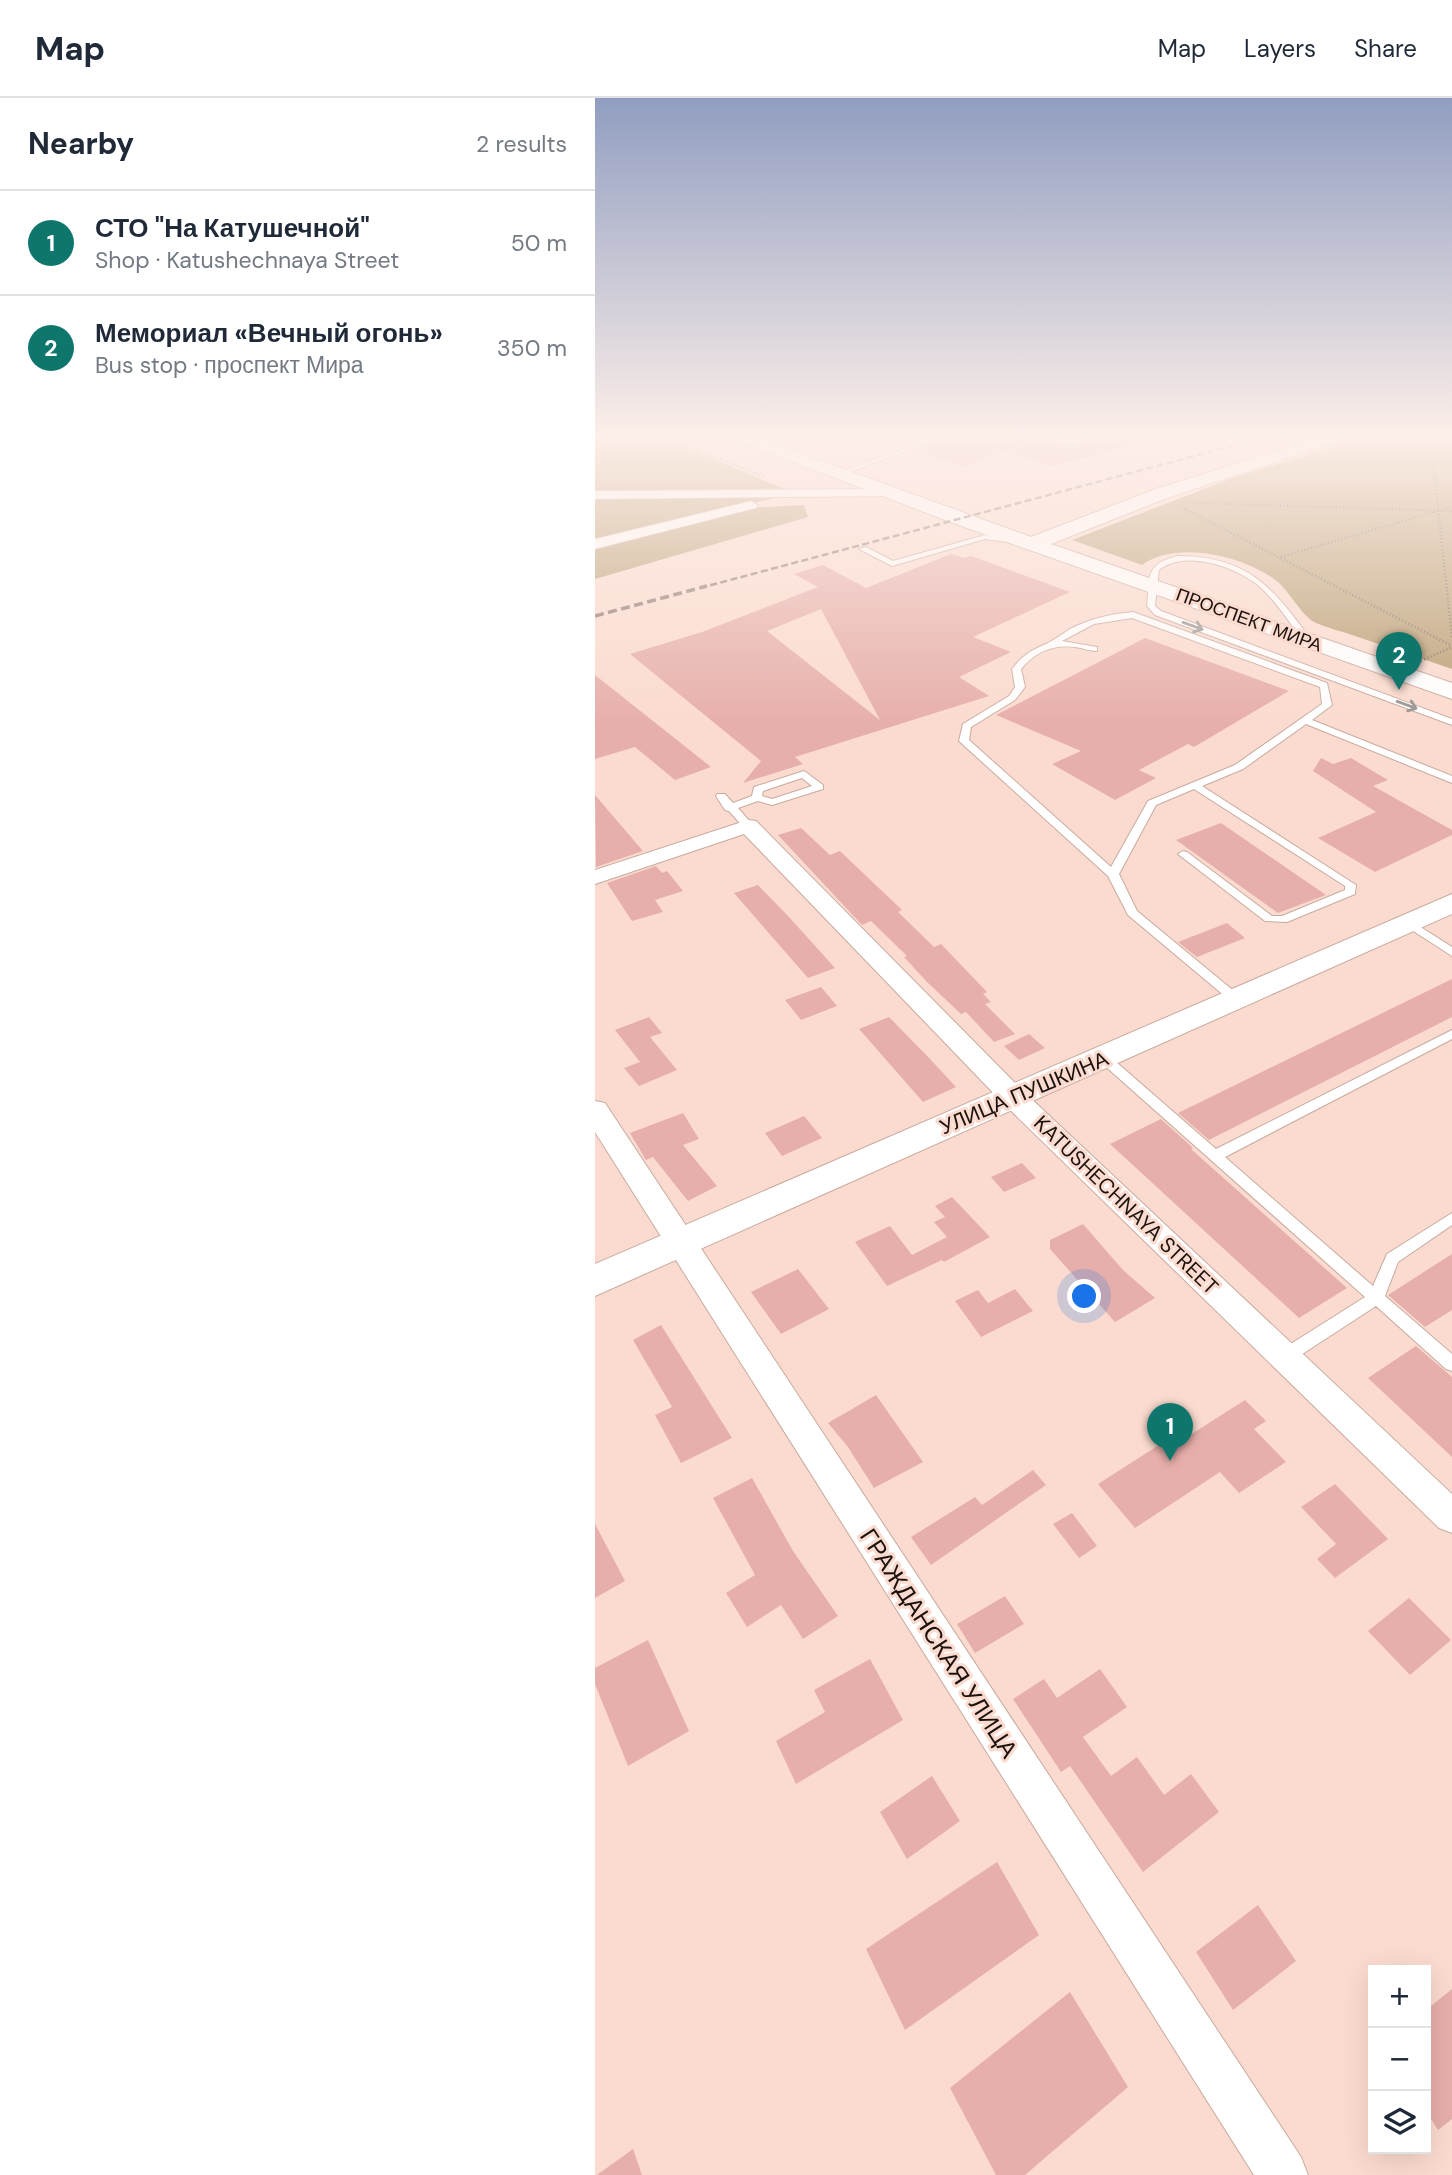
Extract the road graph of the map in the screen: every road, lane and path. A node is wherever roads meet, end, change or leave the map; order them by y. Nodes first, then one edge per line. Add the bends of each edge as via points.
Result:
1 (647, 531) edge
2 (996, 531) edge
3 (1066, 531) edge
4 (1228, 531) edge
5 (1370, 531) edge
6 (1441, 531) edge
7 (595, 544) edge
8 (1033, 544) junction
9 (863, 549) dead end
10 (1280, 557) junction
11 (1153, 586) junction
12 (1452, 637) edge
13 (1308, 641) junction
14 (1054, 643) junction
15 (1452, 646) edge
16 (1094, 649) dead end
17 (1414, 664) dead end
18 (1452, 691) edge
19 (1305, 720) junction
20 (1452, 722) edge
21 (1452, 780) edge
22 (1194, 785) junction
23 (721, 796) dead end
24 (757, 798) junction
25 (739, 817) junction
26 (1183, 854) dead end
27 (1112, 874) junction
28 (595, 877) edge
29 (1452, 903) edge
30 (1408, 923) junction
31 (1452, 952) edge
32 (1237, 1000) junction
33 (1452, 1034) edge
34 (1103, 1058) junction
35 (1013, 1097) junction
36 (595, 1110) edge
37 (1214, 1156) junction
38 (1452, 1218) edge
39 (681, 1243) junction
40 (595, 1281) edge
41 (1376, 1298) junction
42 (1284, 1357) junction
43 (1452, 1364) edge
44 (1452, 1517) edge
45 (1283, 2175) edge

1 - 7 street
2 - 8 main road, ПРОСПЕКТ МИРА
3 - 8 main road
4 - 10 path
5 - 10 path
6 - 12 path
8 - 9 lane via 985,537 892,564
8 - 11 main road, ПРОСПЕКТ МИРА
10 - 15 path
11 - 13 main road, ПРОСПЕКТ МИРА
11 - 13 lane via 1153,572 1162,562 1182,558 1225,566 1260,583
11 -> 20 lane via 1151,606 1158,613
13 - 18 main road, ПРОСПЕКТ МИРА
14 - 16 lane
14 - 19 lane via 1107,615 1133,615 1324,685 1327,705
14 - 27 lane via 1025,656 1016,669 1020,687 1012,698 967,726 964,741
15 - 17 path
19 - 21 lane
19 - 22 lane via 1238,766
22 - 26 lane via 1350,886 1351,892 1283,920 1269,919
22 - 27 lane via 1152,803
23 - 25 lane
24 - 24 lane via 758,789 804,774 819,787 772,802
24 - 25 lane
25 - 28 street
25 - 35 street, KATUSHECHNAYA STREET
27 - 32 lane via 1132,913
29 - 30 street, УЛИЦА ПУШКИНА
30 - 31 lane
30 - 32 street, УЛИЦА ПУШКИНА
32 - 34 street, УЛИЦА ПУШКИНА
33 - 37 lane
34 - 35 street, УЛИЦА ПУШКИНА
34 - 37 lane
35 - 39 street, УЛИЦА ПУШКИНА
35 - 42 street, KATUSHECHNAYA STREET
36 - 39 street, ГРАЖДАНСКАЯ УЛИЦА
37 - 41 lane
38 - 41 lane via 1392,1258
39 - 40 street, УЛИЦА ПУШКИНА
39 - 45 street, ГРАЖДАНСКАЯ УЛИЦА
41 - 42 lane
41 - 43 lane
42 - 44 street, KATUSHECHNAYA STREET

